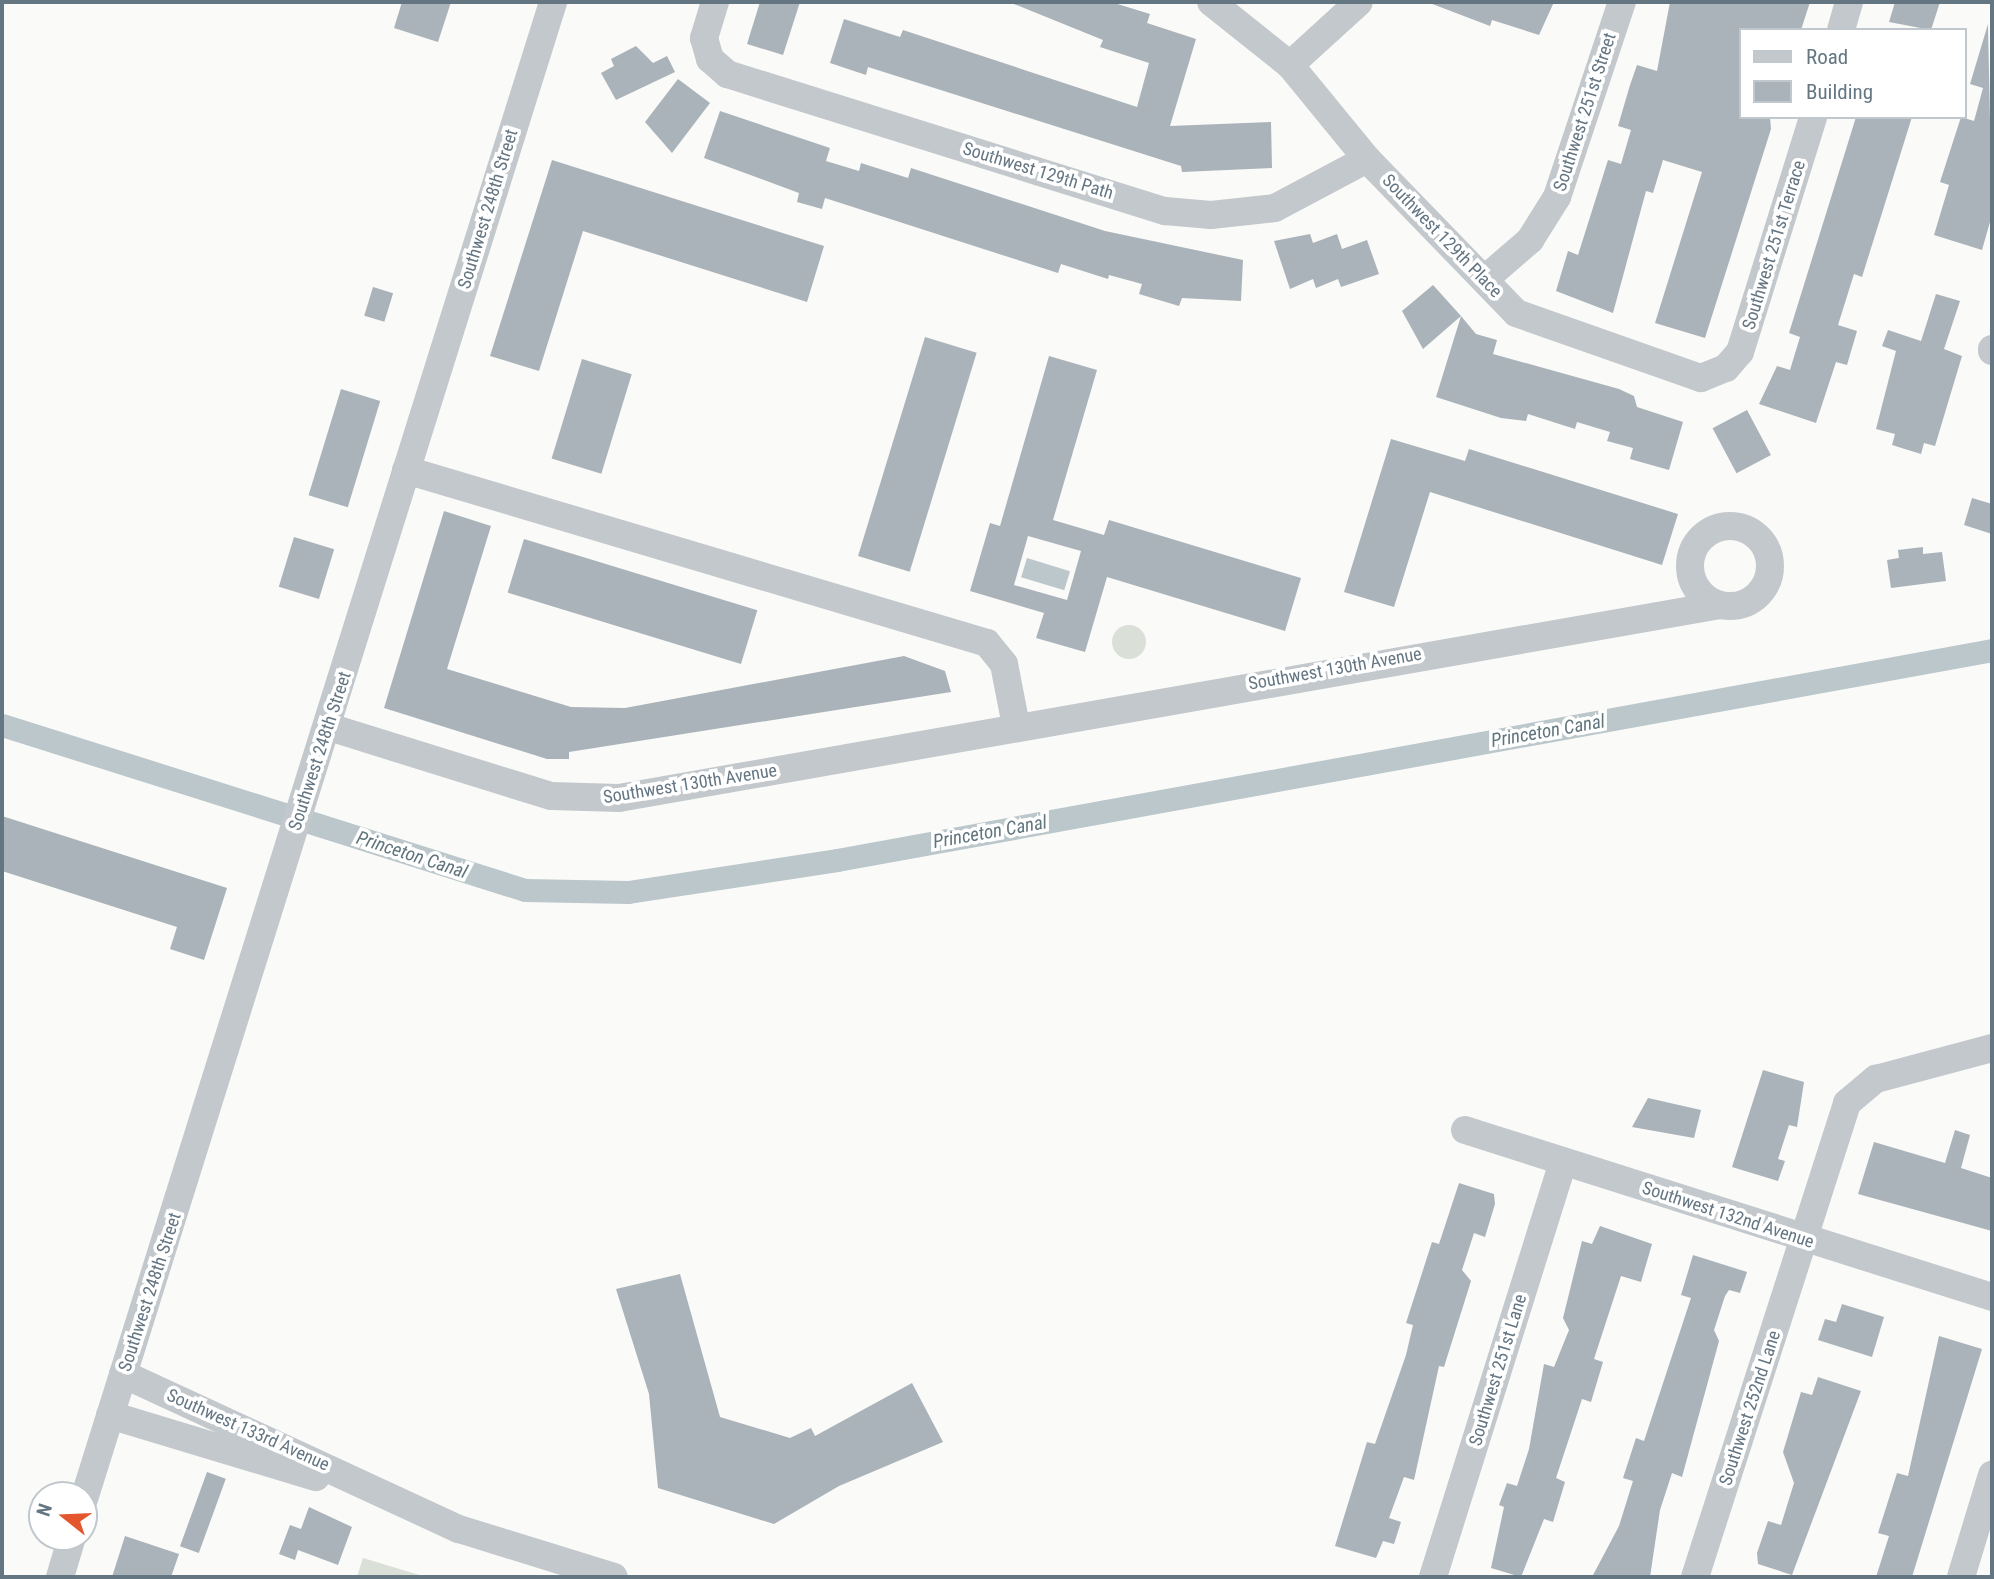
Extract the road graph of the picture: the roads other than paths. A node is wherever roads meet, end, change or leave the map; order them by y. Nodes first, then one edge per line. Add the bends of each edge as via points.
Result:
1 (553, 2) edge
2 (715, 2) edge
3 (1211, 2) edge
4 (1359, 2) edge
5 (1622, 2) edge
6 (1849, 2) edge
7 (1842, 28) edge
8 (1290, 65) junction
9 (1812, 119) edge
10 (1367, 159) junction
11 (1485, 279) junction
12 (1726, 368) joint
13 (406, 470) junction
14 (1690, 568) junction
15 (1720, 605) junction
16 (1653, 612) junction
17 (1016, 726) junction
18 (329, 727) junction
19 (1992, 1048) edge
20 (1465, 1130) dead end
21 (1563, 1162) junction
22 (1805, 1240) junction
23 (1992, 1297) edge
24 (123, 1374) junction
25 (110, 1415) junction
26 (1992, 1475) edge
27 (90, 1481) edge
28 (369, 1490) junction
29 (68, 1551) edge
30 (60, 1577) edge
31 (614, 1577) edge
32 (1433, 1577) edge
33 (1695, 1577) edge
34 (1961, 1577) edge

1 - 13 street, Southwest 248th Street
2 - 10 street, Southwest 129th Path via 704,38 710,59 726,74 1165,211 1211,215 1275,208
3 - 8 street, Southwest 129th Place
4 - 8 street
5 - 11 street, Southwest 251st Street via 1558,197 1530,240
6 - 7 street
8 - 10 street, Southwest 129th Place
9 - 12 street, Southwest 251st Terrace via 1740,352
10 - 11 street, Southwest 129th Place
11 - 12 street, Southwest 129th Place via 1516,313 1537,323 1701,378
13 - 17 street via 986,643 1004,664
13 - 18 street, Southwest 248th Street
14 - 15 street via 1703,596
14 - 15 street via 1695,547 1710,531 1742,528 1760,540 1769,561 1766,582 1742,604
14 - 16 street
15 - 16 street, Southwest 130th Avenue
16 - 17 street, Southwest 130th Avenue
17 - 18 street, Southwest 130th Avenue via 599,800 541,793
18 - 24 street, Southwest 248th Street
19 - 22 street, Southwest 252nd Lane via 1875,1079 1847,1103
20 - 21 street, Southwest 132nd Avenue
21 - 22 street, Southwest 132nd Avenue
21 - 32 street, Southwest 251st Lane
22 - 23 street, Southwest 132nd Avenue
22 - 33 street, Southwest 252nd Lane
24 - 25 street, Southwest 248th Street
24 - 28 street, Southwest 133rd Avenue
25 - 27 street, Southwest 248th Street
25 - 28 street, Southwest 133rd Avenue
26 - 34 street
28 - 31 street, Southwest 133rd Avenue via 479,1536
29 - 30 street

